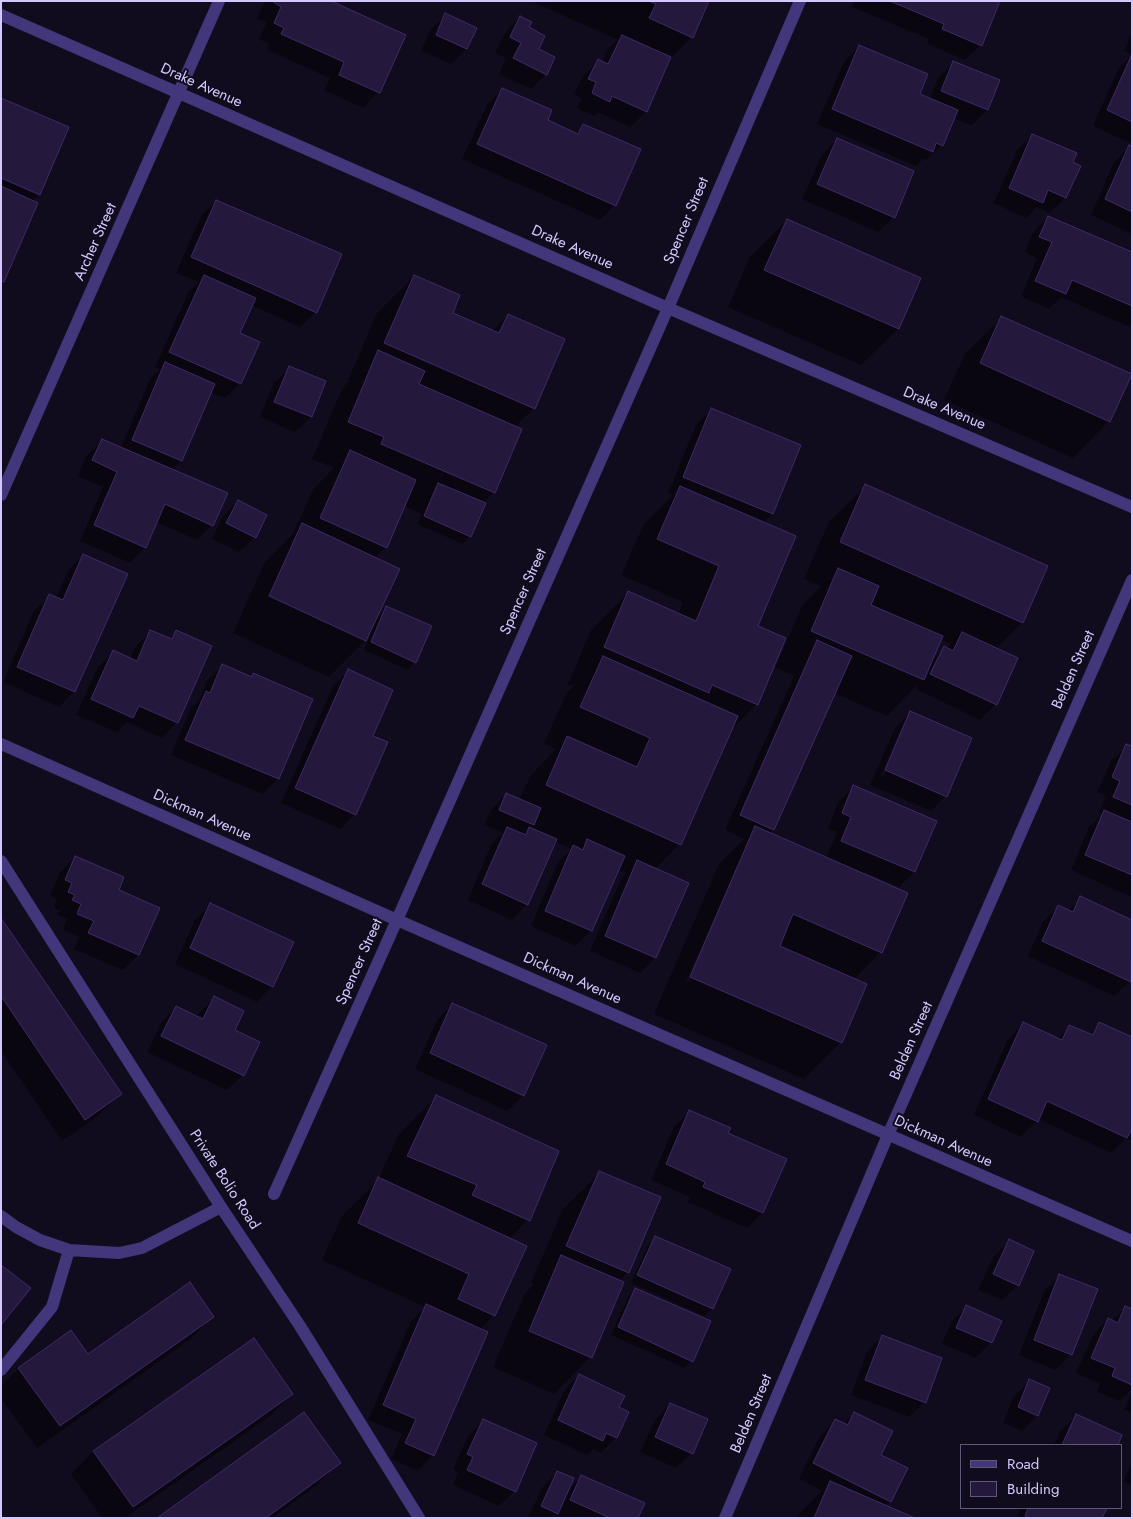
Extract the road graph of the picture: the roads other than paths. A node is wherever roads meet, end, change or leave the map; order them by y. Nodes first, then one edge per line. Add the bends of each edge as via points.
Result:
1 (219, 1) edge
2 (800, 1) edge
3 (1, 15) edge
4 (179, 94) junction
5 (668, 308) junction
6 (1, 494) edge
7 (1132, 507) edge
8 (1132, 580) edge
9 (1, 744) edge
10 (1, 861) edge
11 (397, 920) junction
12 (888, 1135) junction
13 (274, 1194) dead end
14 (221, 1207) junction
15 (1, 1216) edge
16 (1132, 1241) edge
17 (69, 1250) junction
18 (1, 1370) edge
19 (419, 1518) edge
20 (725, 1518) edge

1 - 4 street, Archer Street
2 - 5 street, Spencer Street
3 - 4 street, Drake Avenue
4 - 5 street, Drake Avenue
4 - 6 street, Archer Street
5 - 7 street, Drake Avenue
5 - 11 street, Spencer Street
8 - 12 street, Belden Street
9 - 11 street, Dickman Avenue
10 - 14 street, Private Bolio Road
11 - 12 street, Dickman Avenue
11 - 13 street, Spencer Street
12 - 16 street, Dickman Avenue
12 - 20 street, Belden Street
14 - 17 street via 142,1248 119,1252
14 - 19 street, Private Bolio Road via 300,1326
15 - 17 street via 40,1240
17 - 18 street via 52,1307

